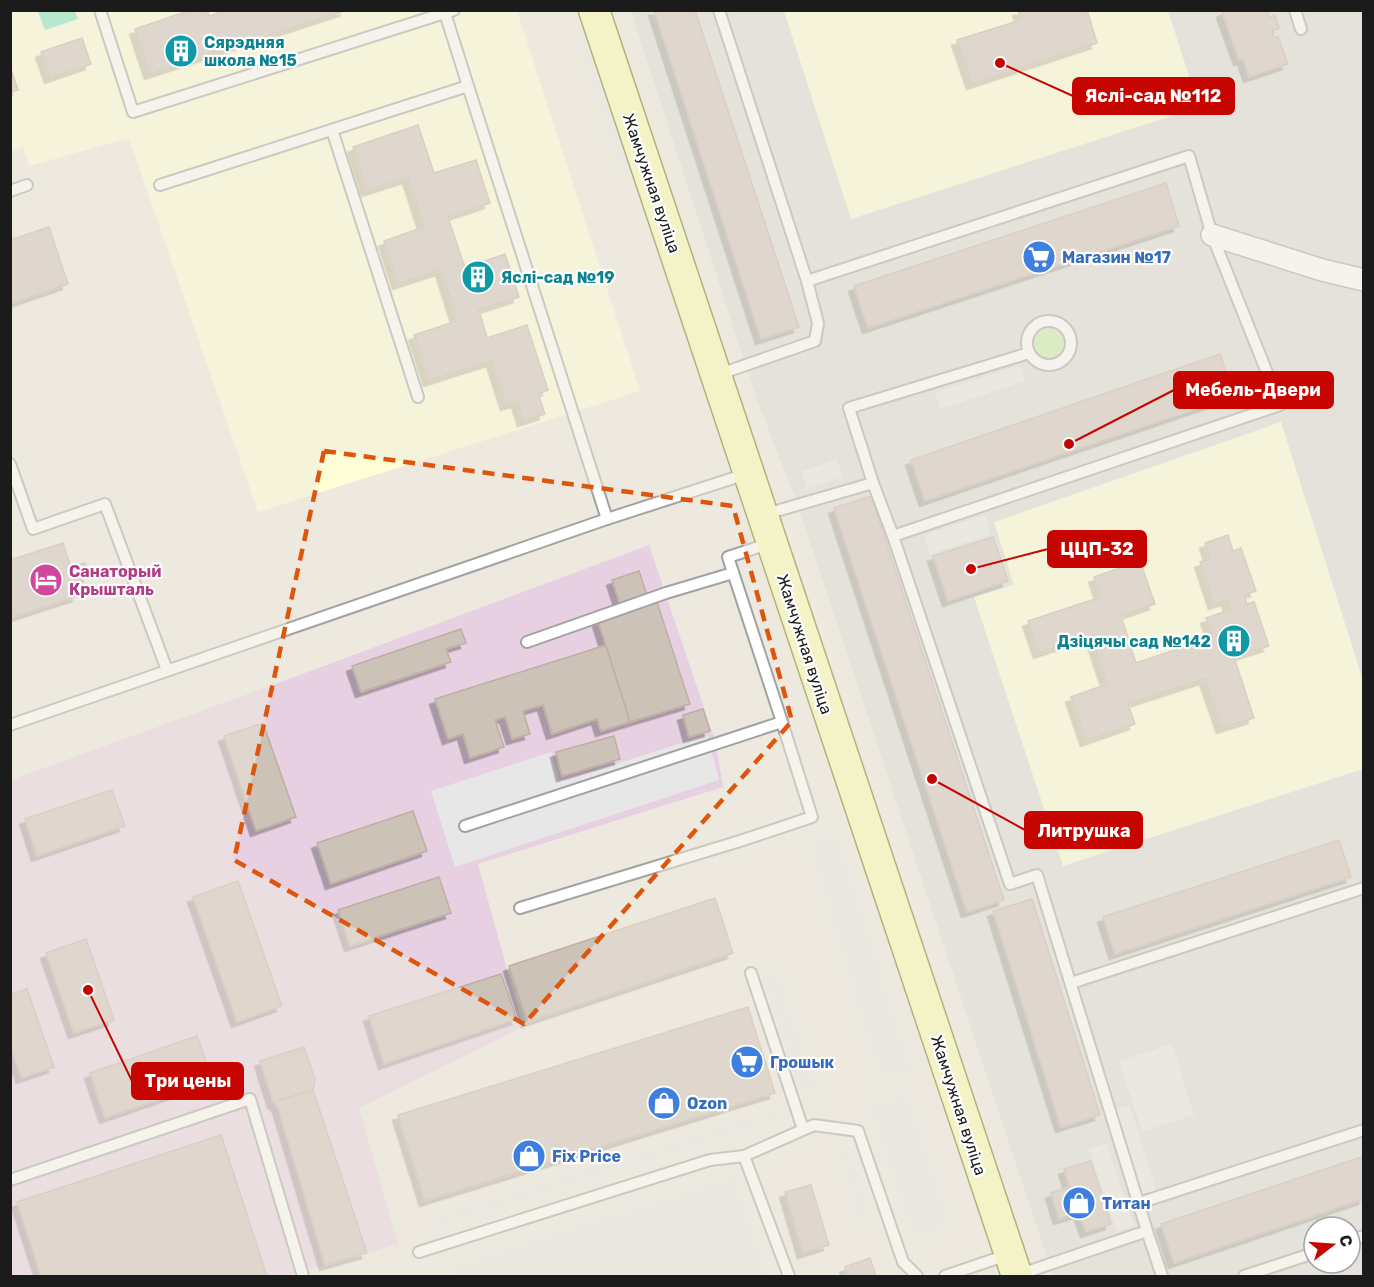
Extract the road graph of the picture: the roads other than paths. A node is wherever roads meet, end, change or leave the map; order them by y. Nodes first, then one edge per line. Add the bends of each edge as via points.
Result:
1 (100, 10) edge
2 (594, 10) edge
3 (719, 10) edge
4 (1295, 10) edge
5 (449, 12) edge
6 (1301, 30) dead end
7 (468, 86) junction
8 (332, 130) junction
9 (27, 185) dead end
10 (160, 185) dead end
11 (10, 190) edge
12 (1212, 235) junction
13 (1364, 280) edge
14 (807, 281) junction
15 (1029, 353) junction
16 (716, 375) junction
17 (418, 397) dead end
18 (10, 464) edge
19 (749, 473) junction
20 (873, 483) junction
21 (762, 515) junction
22 (607, 519) junction
23 (893, 536) junction
24 (772, 543) junction
25 (733, 573) junction
26 (527, 642) dead end
27 (167, 670) junction
28 (782, 722) junction
29 (10, 725) edge
30 (465, 826) dead end
31 (1364, 888) edge
32 (520, 908) dead end
33 (751, 973) dead end
34 (1071, 983) junction
35 (803, 1129) junction
36 (1364, 1130) edge
37 (744, 1156) junction
38 (10, 1180) edge
39 (1139, 1203) junction
40 (1148, 1231) junction
41 (419, 1252) dead end
42 (1302, 1257) edge
43 (1014, 1271) edge
44 (303, 1276) edge
45 (789, 1276) edge
46 (917, 1276) edge
47 (945, 1276) edge
48 (1162, 1276) edge
49 (1244, 1276) edge

1 - 5 lane via 133,112
2 - 16 main road, Жамчужная вуліца
3 - 14 lane
4 - 6 lane
5 - 7 lane
7 - 8 lane
7 - 22 lane
8 - 10 lane
8 - 17 lane
9 - 11 lane
12 - 13 street
12 - 14 lane via 1190,156
12 - 23 lane via 1280,405
14 - 16 lane via 818,323 815,341
15 - 15 lane via 1035,361 1046,365 1059,363 1071,346 1066,330 1053,322 1038,324 1027,340
15 - 20 lane via 849,408
16 - 19 main road, Жамчужная вуліца
18 - 27 lane via 33,529 105,504
19 - 21 main road, Жамчужная вуліца
19 - 22 lane
20 - 21 lane
20 - 23 lane
21 - 24 main road, Жамчужная вуліца
22 - 27 lane
23 - 34 lane via 1010,884 1037,875
24 - 25 lane via 728,558
24 - 43 main road, Жамчужная вуліца
25 - 26 lane
25 - 28 lane
27 - 29 lane
28 - 30 lane
28 - 32 lane via 812,817
31 - 34 lane
33 - 35 lane
34 - 39 lane
35 - 37 lane
35 - 46 lane via 814,1125 858,1131 903,1262
36 - 39 lane
37 - 41 lane via 710,1160
37 - 45 lane
38 - 44 lane via 250,1099
39 - 40 lane
40 - 43 lane
40 - 48 lane
42 - 49 lane
43 - 47 lane

